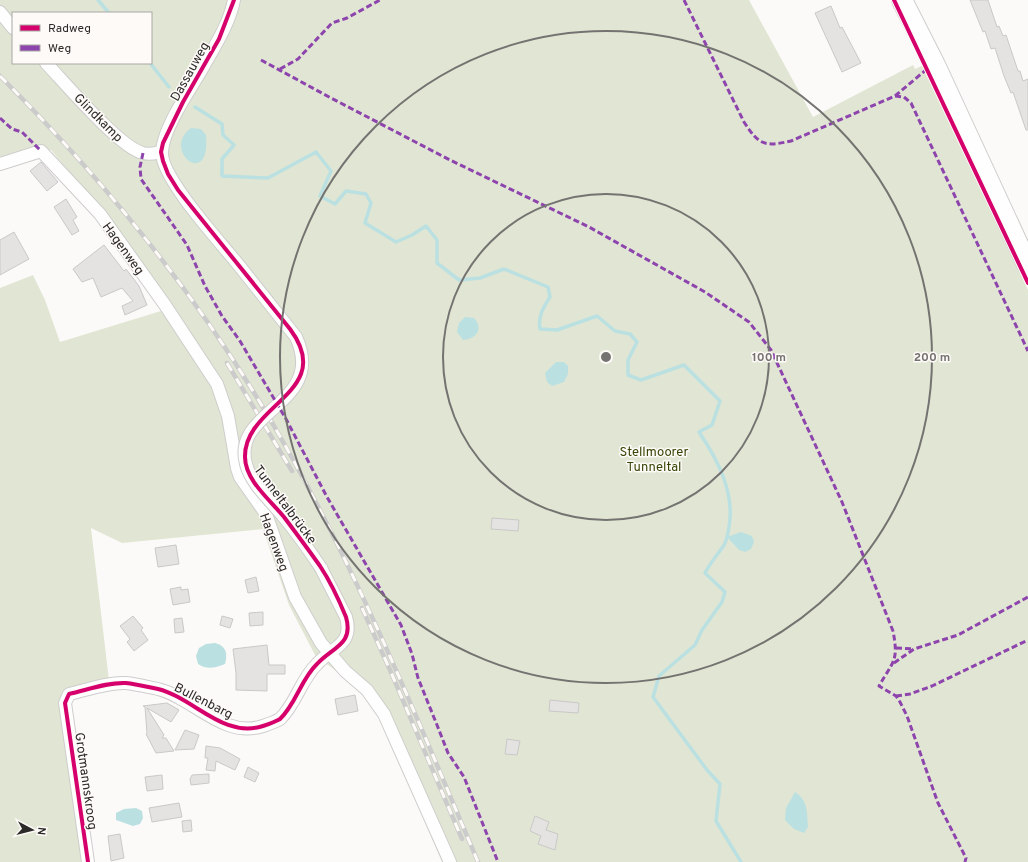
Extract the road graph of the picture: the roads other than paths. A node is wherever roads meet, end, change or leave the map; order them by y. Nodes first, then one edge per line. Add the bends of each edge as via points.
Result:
1 (234, 0) edge
2 (902, 0) edge
3 (0, 12) edge
4 (12, 27) edge
5 (47, 64) edge
6 (161, 152) junction
7 (0, 164) edge
8 (1028, 266) edge
9 (329, 653) junction
10 (65, 703) joint
11 (88, 862) edge
12 (450, 862) edge

1 - 6 street, Dassauweg via 219,39 167,132
2 - 8 main road
3 - 4 street
5 - 6 street, Glindkamp via 125,143 143,153
6 - 9 street, Tunneltalbrücke, bridge via 168,174 178,190 296,337 301,349 302,363 296,387 252,430 245,452 246,465 259,488 288,522 321,568 342,608 348,625 344,641
7 - 9 street, Hagenweg via 41,150 100,214 165,305 217,384 228,416 240,477 266,514 295,597 312,629
9 - 10 street, Bullenbarg via 310,670 279,719 249,729 214,719 177,694 125,683 69,694
9 - 12 street, Hagenweg via 367,690 384,714
10 - 11 street, Grotmannskroog

